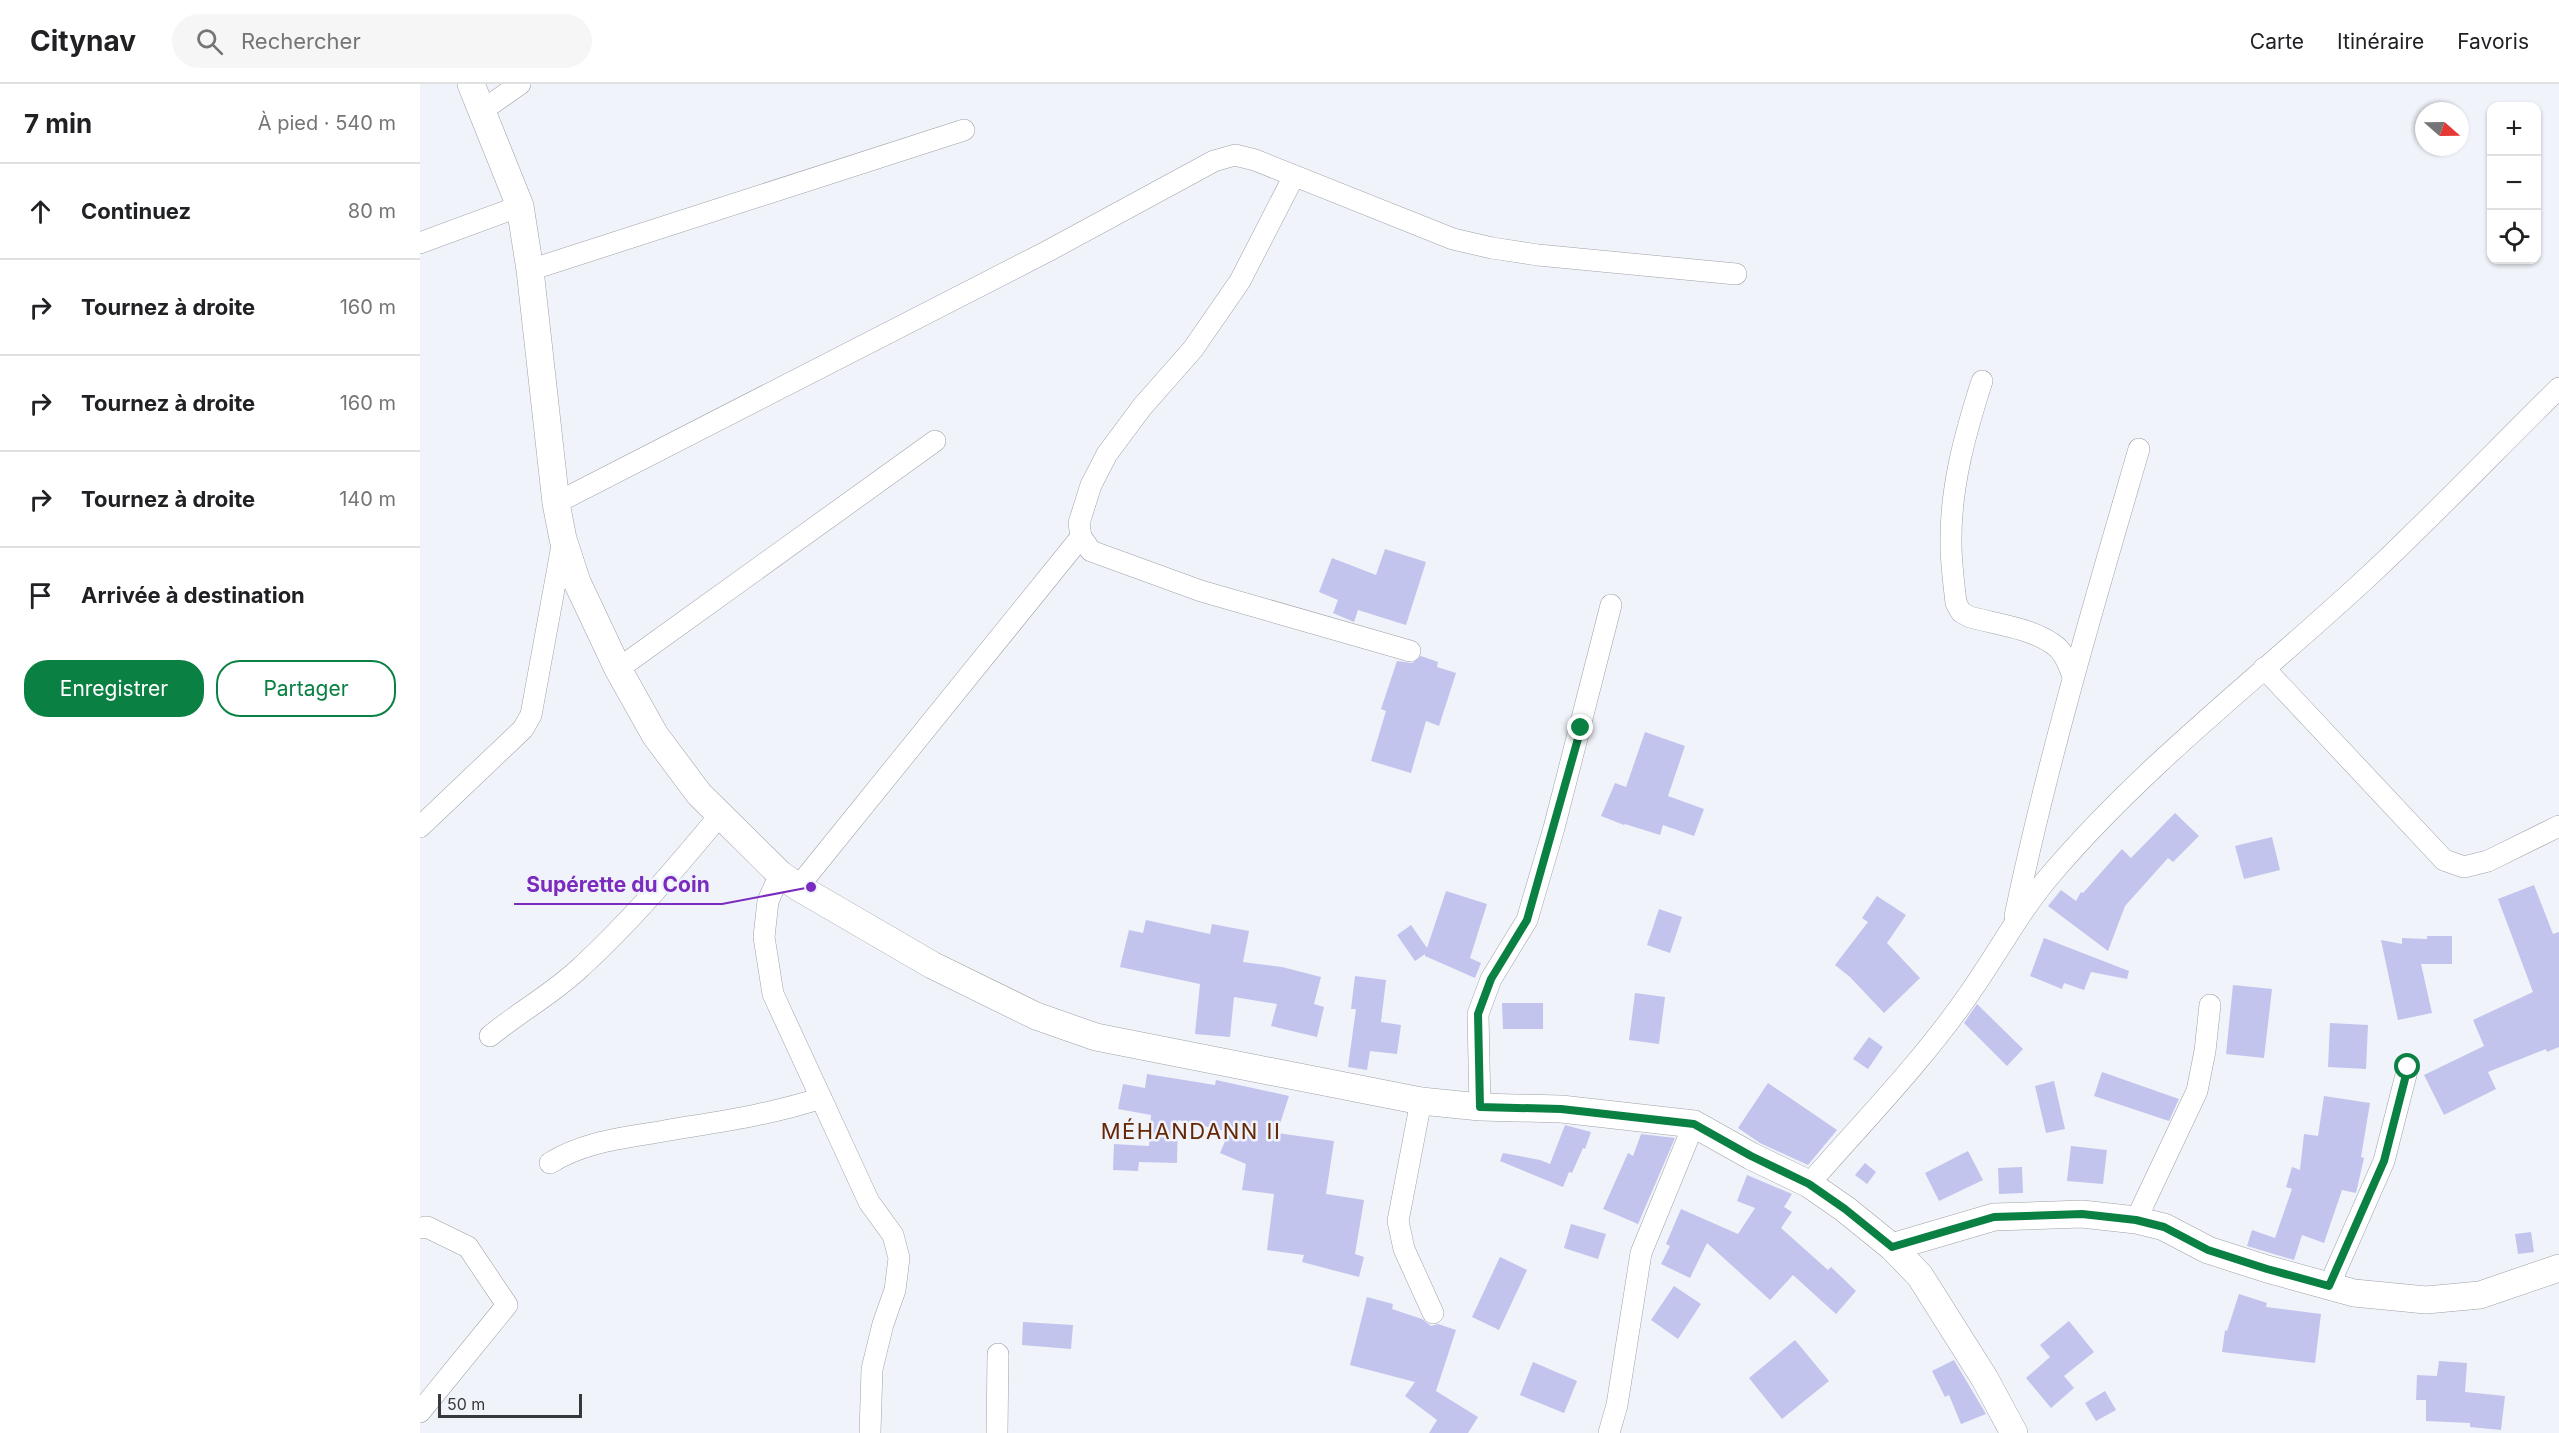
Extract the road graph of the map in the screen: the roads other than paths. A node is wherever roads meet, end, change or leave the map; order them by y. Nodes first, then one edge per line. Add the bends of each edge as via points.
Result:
1 (471, 84) edge
2 (520, 84) edge
3 (483, 110) junction
4 (964, 130) dead end
5 (1294, 176) junction
6 (520, 206) junction
7 (420, 243) edge
8 (530, 270) junction
9 (1736, 274) dead end
10 (1982, 381) dead end
11 (2559, 388) edge
12 (935, 441) dead end
13 (2139, 449) dead end
14 (556, 503) junction
15 (1081, 537) junction
16 (563, 539) junction
17 (1611, 605) dead end
18 (1410, 651) dead end
19 (2264, 668) junction
20 (618, 669) junction
21 (2073, 676) junction
22 (720, 815) junction
23 (2559, 826) edge
24 (420, 827) edge
25 (789, 880) junction
26 (2014, 922) junction
27 (2210, 1005) dead end
28 (490, 1036) dead end
29 (2408, 1067) dead end
30 (821, 1098) junction
31 (1421, 1101) junction
32 (1480, 1107) junction
33 (1694, 1124) junction
34 (550, 1163) dead end
35 (1809, 1184) junction
36 (2136, 1220) junction
37 (420, 1228) edge
38 (1892, 1247) junction
39 (2559, 1268) edge
40 (2329, 1286) junction
41 (1433, 1313) dead end
42 (998, 1354) dead end
43 (420, 1412) edge
44 (870, 1433) edge
45 (997, 1433) edge
46 (1609, 1433) edge
47 (2014, 1433) edge

1 - 3 street
2 - 3 street
3 - 6 street
4 - 8 street
5 - 9 street via 1453,239 1491,248
5 - 14 street via 1235,154 1214,161 1048,251
5 - 15 street via 1240,281 1193,349 1107,454 1090,485 1079,523
6 - 7 street
6 - 8 street
8 - 14 street
10 - 21 street via 1963,440 1956,486 1951,543 1956,603 1970,617 2036,635 2054,644
11 - 19 street via 2371,574
12 - 20 street
13 - 21 street
14 - 16 street
15 - 18 street via 1091,550 1201,591
15 - 25 street
16 - 20 street via 577,582
16 - 24 street via 531,715 523,729
17 - 32 street via 1527,920 1491,979 1478,1014
19 - 23 street via 2444,860 2464,867 2488,861
19 - 26 street via 2121,800 2053,872
20 - 22 street via 655,735 699,794
21 - 26 street via 2036,816
22 - 25 street
22 - 28 street via 580,969
25 - 30 street via 768,901 764,937 773,994
25 - 31 street via 932,965 1036,1016 1096,1037
26 - 35 street via 1969,995
27 - 36 street via 2197,1091
29 - 40 street via 2384,1161
30 - 34 street via 783,1111 619,1137 564,1154
30 - 44 street via 869,1202 893,1235 899,1258 895,1290 872,1369
31 - 32 street
31 - 41 street via 1398,1221 1404,1249
32 - 33 street via 1561,1109
33 - 35 street
33 - 46 street via 1641,1253
35 - 38 street
36 - 38 street via 2082,1214 1994,1217
36 - 40 street via 2164,1227 2208,1250
37 - 43 street via 427,1227 468,1247 507,1305
38 - 47 street via 1920,1276
39 - 40 street via 2480,1295 2426,1300 2354,1293
42 - 45 street

